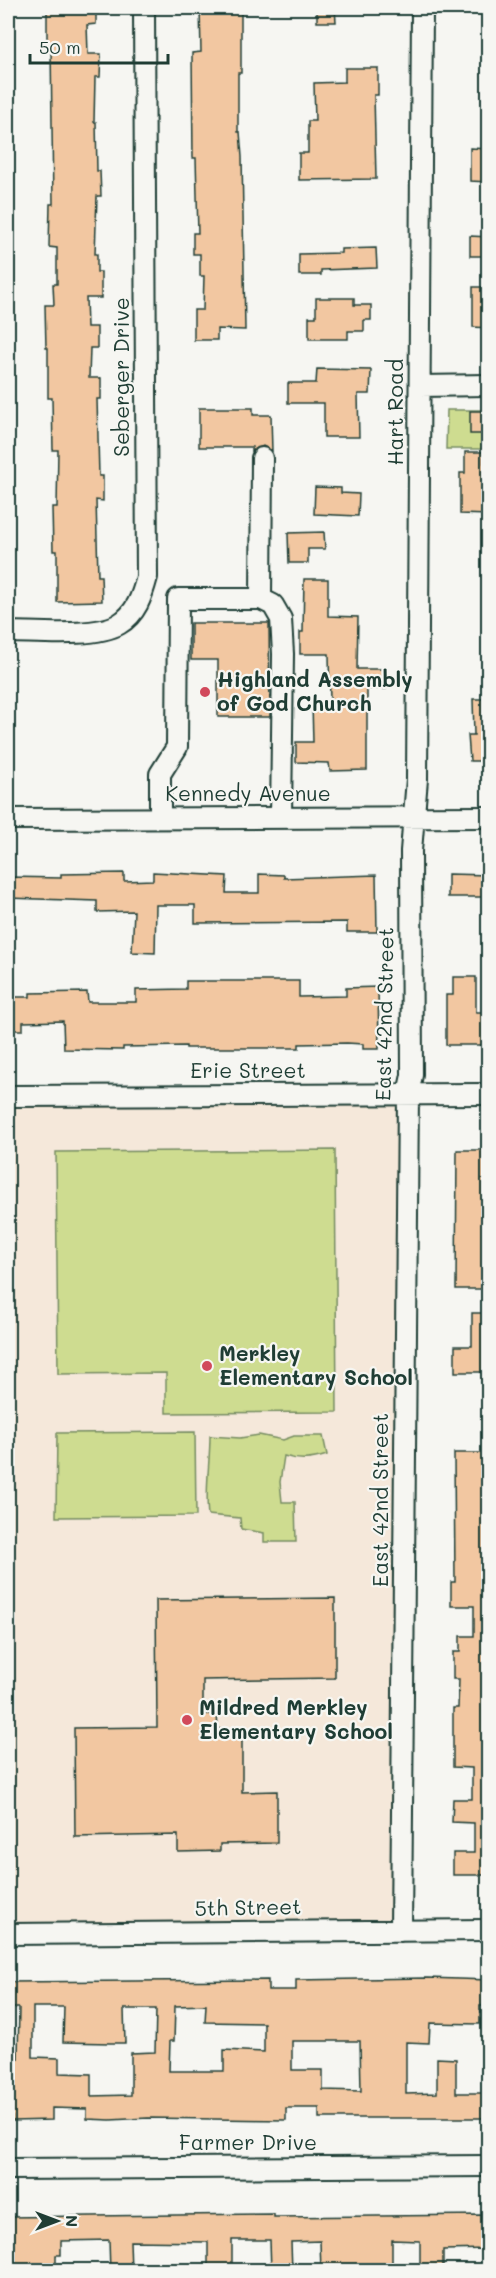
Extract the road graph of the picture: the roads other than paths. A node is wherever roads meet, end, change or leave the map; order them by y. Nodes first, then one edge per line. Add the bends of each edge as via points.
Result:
1 (144, 8) edge
2 (422, 8) edge
3 (489, 385) edge
4 (420, 386) junction
5 (262, 458) dead end
6 (261, 599) junction
7 (8, 632) edge
8 (489, 816) edge
9 (414, 817) junction
10 (159, 818) junction
11 (281, 818) junction
12 (8, 819) edge
13 (408, 1094) junction
14 (489, 1094) edge
15 (8, 1096) edge
16 (489, 1930) edge
17 (401, 1931) junction
18 (8, 1935) edge
19 (489, 2166) edge
20 (8, 2169) edge

1 - 7 street, Seberger Drive via 147,577 134,611 119,624 95,632
2 - 4 street, Hart Road
3 - 4 street
4 - 9 street, Hart Road
5 - 6 street
6 - 10 street via 178,599 177,747 159,774
6 - 11 street via 273,605 281,619
8 - 9 street, Kennedy Avenue
9 - 11 street, Kennedy Avenue
9 - 13 street, East 42nd Street via 412,1075
10 - 11 street, Kennedy Avenue
10 - 12 street, Kennedy Avenue
13 - 14 street, Erie Street
13 - 15 street, Erie Street
13 - 17 street, East 42nd Street
16 - 17 street, 5th Street
17 - 18 street, 5th Street
19 - 20 street, Farmer Drive

